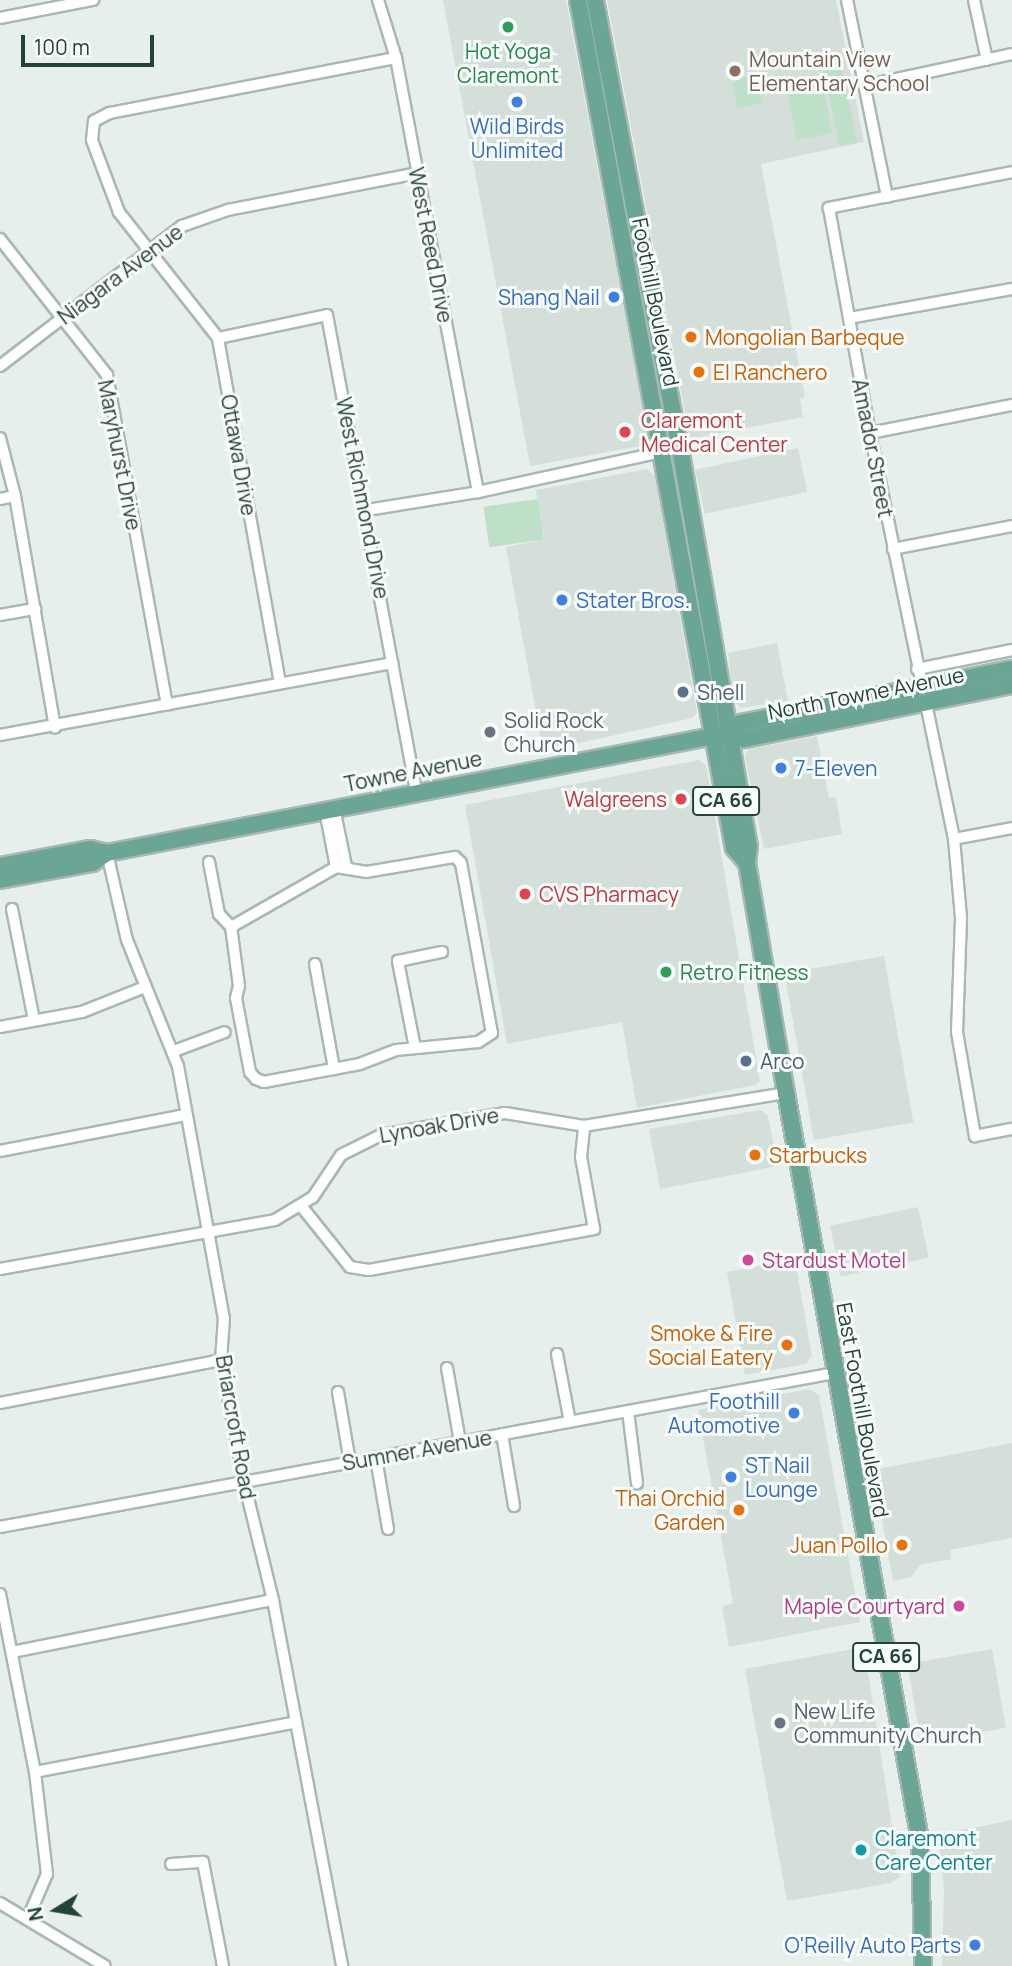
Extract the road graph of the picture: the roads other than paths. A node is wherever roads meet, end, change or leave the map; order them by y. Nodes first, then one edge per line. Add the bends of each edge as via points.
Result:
1 (93, 0) edge
2 (378, 0) edge
3 (578, 0) edge
4 (595, 0) edge
5 (847, 0) edge
6 (974, 0) edge
7 (0, 18) edge
8 (1012, 54) edge
9 (396, 58) junction
10 (987, 60) junction
11 (864, 86) junction
12 (1012, 172) edge
13 (418, 173) junction
14 (887, 197) junction
15 (0, 239) edge
16 (149, 248) junction
17 (1012, 289) edge
18 (62, 314) junction
19 (849, 318) junction
20 (218, 338) junction
21 (0, 366) edge
22 (1012, 405) edge
23 (870, 433) junction
24 (0, 438) edge
25 (680, 448) junction
26 (663, 450) junction
27 (478, 492) junction
28 (15, 496) junction
29 (0, 499) edge
30 (367, 510) junction
31 (1012, 526) edge
32 (893, 549) junction
33 (34, 608) junction
34 (0, 615) edge
35 (1012, 650) edge
36 (392, 663) junction
37 (917, 669) junction
38 (1012, 669) edge
39 (280, 683) junction
40 (1012, 685) edge
41 (925, 695) junction
42 (167, 705) junction
43 (55, 728) junction
44 (721, 734) junction
45 (0, 735) edge
46 (416, 792) junction
47 (330, 809) junction
48 (1012, 828) edge
49 (954, 839) junction
50 (107, 853) junction
51 (209, 862) dead end
52 (0, 866) edge
53 (341, 866) junction
54 (0, 880) edge
55 (12, 909) dead end
56 (231, 927) junction
57 (442, 953) dead end
58 (315, 964) dead end
59 (145, 987) junction
60 (34, 1020) junction
61 (0, 1027) edge
62 (225, 1032) dead end
63 (415, 1048) junction
64 (174, 1051) junction
65 (334, 1069) junction
66 (786, 1093) junction
67 (186, 1115) junction
68 (584, 1126) junction
69 (1012, 1129) edge
70 (0, 1151) edge
71 (302, 1207) junction
72 (208, 1232) junction
73 (0, 1269) edge
74 (558, 1354) dead end
75 (221, 1360) junction
76 (447, 1368) dead end
77 (834, 1373) junction
78 (338, 1392) dead end
79 (0, 1404) edge
80 (628, 1411) junction
81 (570, 1422) junction
82 (502, 1434) junction
83 (460, 1442) junction
84 (376, 1458) junction
85 (350, 1462) junction
86 (244, 1482) junction
87 (637, 1483) dead end
88 (514, 1506) dead end
89 (0, 1527) edge
90 (388, 1529) dead end
91 (0, 1594) edge
92 (274, 1600) junction
93 (12, 1652) junction
94 (296, 1722) junction
95 (35, 1772) junction
96 (171, 1864) dead end
97 (0, 1903) edge
98 (27, 1918) junction
99 (105, 1966) edge
100 (223, 1966) edge
101 (342, 1966) edge
102 (923, 1966) edge

1 - 7 street
2 - 9 street, West Reed Drive
3 - 26 main road, Foothill Boulevard
4 - 25 main road, Foothill Boulevard
5 - 11 street
6 - 10 street
8 - 10 street
9 - 13 street, West Reed Drive
9 - 16 street, Ottawa Drive via 110,113 94,121 92,140 103,177 119,212
10 - 11 street
11 - 14 street
12 - 14 street
13 - 16 street, Niagara Avenue via 207,215
13 - 27 street, West Reed Drive
14 - 19 street, Amador Street via 829,208
15 - 18 street, Maryhurst Drive
16 - 18 street, Niagara Avenue
16 - 20 street, Ottawa Drive
17 - 19 street
18 - 21 street, Niagara Avenue
18 - 42 street, Maryhurst Drive via 107,375
19 - 23 street, Amador Street
20 - 30 street, West Richmond Drive via 327,315
20 - 39 street, Ottawa Drive
22 - 23 street
23 - 32 street, Amador Street
24 - 28 street
25 - 26 street
25 - 44 main road, Foothill Boulevard
26 - 27 street
26 - 44 main road, Foothill Boulevard
27 - 30 street
28 - 29 street
28 - 33 street
30 - 36 street, West Richmond Drive
31 - 32 street
32 - 37 street, Amador Street
33 - 34 street
33 - 43 street
35 - 37 street
36 - 39 street
36 - 46 street, West Richmond Drive
37 - 41 street, Amador Street
38 - 41 main road, Towne Avenue
39 - 42 street
40 - 41 main road, North Towne Avenue
41 - 44 main road, Towne Avenue via 741,723
41 - 49 street, Amador Street
42 - 43 street
43 - 45 street
44 - 46 main road, Towne Avenue
44 - 66 main road, East Foothill Boulevard / CA 66 via 734,848 747,863
46 - 47 main road, Towne Avenue
47 - 50 main road, Towne Avenue
47 - 53 street
48 - 49 street
49 - 69 street, Amador Street via 961,897 957,1032 975,1136
50 - 52 main road, Towne Avenue via 90,849
50 - 54 main road, Towne Avenue via 92,863
50 - 59 street, Briarcroft Road via 122,925
51 - 56 street via 219,915
53 - 56 street
53 - 63 street via 366,872 455,856 461,863 492,1033 478,1042
55 - 60 street
56 - 65 street via 239,986 236,998 250,1072 264,1082
57 - 63 street via 398,961
58 - 65 street
59 - 60 street via 82,1012
59 - 64 street, Briarcroft Road
60 - 61 street
62 - 64 street
63 - 65 street
64 - 67 street, Briarcroft Road
66 - 68 street, Lynoak Drive
66 - 77 main road, East Foothill Boulevard / CA 66
67 - 70 street
67 - 72 street, Briarcroft Road
68 - 71 street, Lynoak Drive via 505,1113 367,1139 341,1155
68 - 71 street via 581,1157 594,1229 369,1270 350,1267
71 - 72 street, Lynoak Drive via 275,1220
72 - 73 street, Lynoak Drive
72 - 75 street, Briarcroft Road via 224,1318
74 - 81 street
75 - 79 street
75 - 86 street, Briarcroft Road
76 - 83 street
77 - 80 street, Sumner Avenue
77 - 102 main road, East Foothill Boulevard / CA 66 via 920,1840
78 - 85 street
80 - 81 street, Sumner Avenue
80 - 87 street
81 - 82 street, Sumner Avenue
82 - 83 street, Sumner Avenue
82 - 88 street
83 - 84 street, Sumner Avenue
84 - 85 street, Sumner Avenue
84 - 90 street
85 - 86 street, Sumner Avenue
86 - 89 street, Sumner Avenue
86 - 92 street, Briarcroft Road
91 - 93 street
92 - 93 street
92 - 94 street, Briarcroft Road
93 - 95 street
94 - 95 street
94 - 101 street, Briarcroft Road
95 - 98 street via 47,1874
96 - 100 street via 203,1862
97 - 98 street
98 - 99 street

